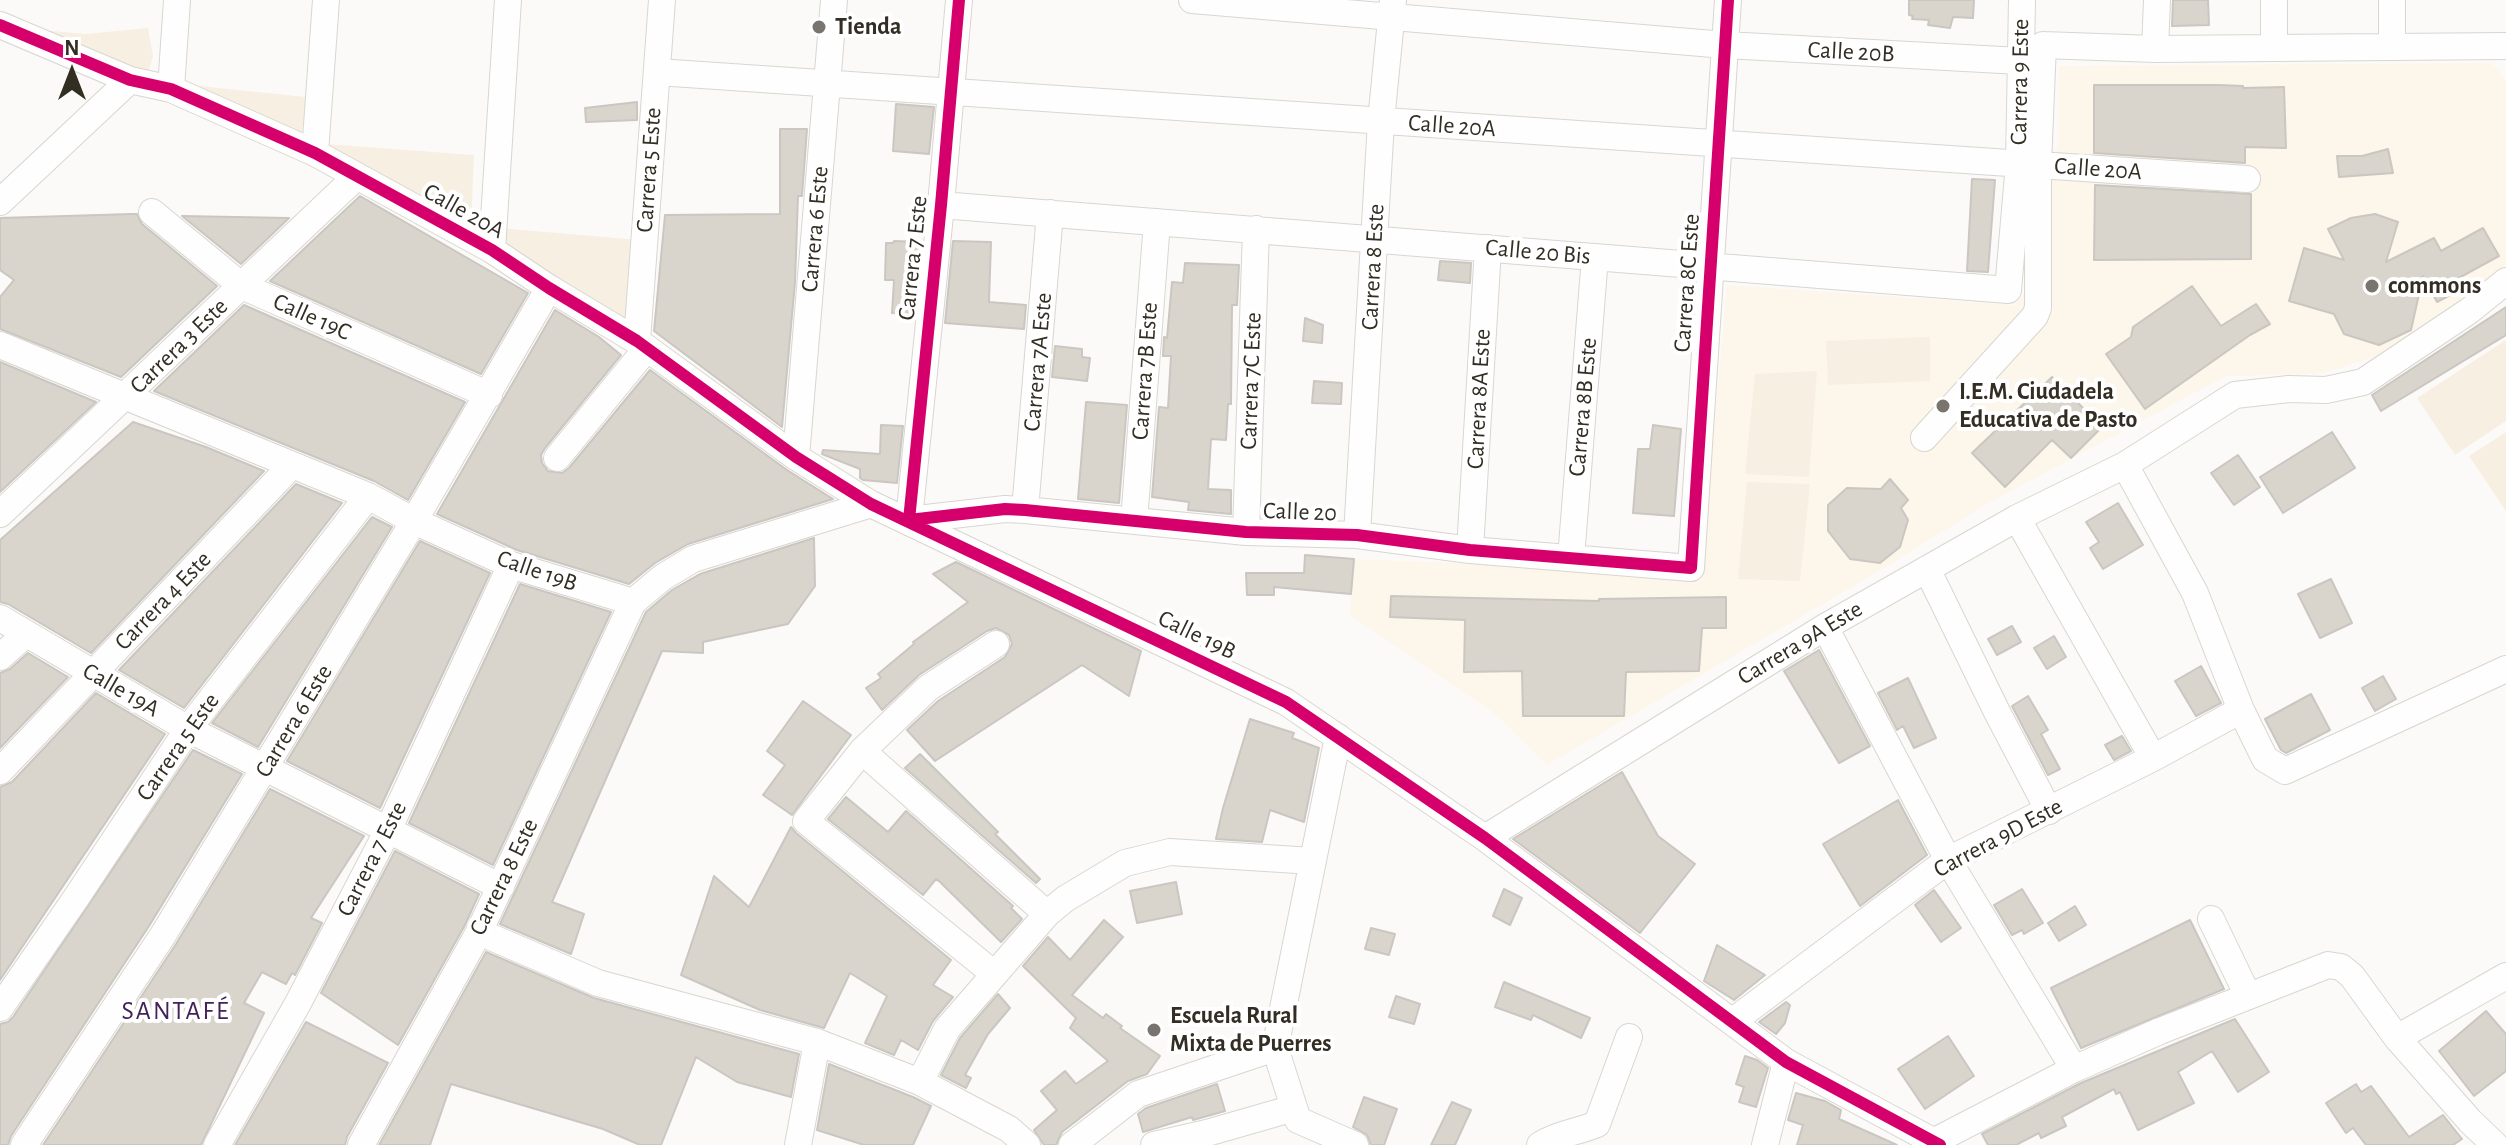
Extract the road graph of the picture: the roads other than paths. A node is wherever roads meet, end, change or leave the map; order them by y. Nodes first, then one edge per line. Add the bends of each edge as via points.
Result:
1 (177, 0) edge
2 (326, 0) edge
3 (508, 0) edge
4 (662, 0) edge
5 (834, 0) edge
6 (959, 0) edge
7 (1192, 0) edge
8 (1728, 0) edge
9 (2022, 0) edge
10 (2157, 0) edge
11 (2274, 0) edge
12 (2392, 0) edge
13 (1393, 9) edge
14 (2, 17) edge
15 (1725, 45) junction
16 (2043, 45) junction
17 (2506, 46) edge
18 (2392, 47) junction
19 (2274, 48) junction
20 (2155, 49) junction
21 (2020, 61) junction
22 (657, 72) junction
23 (130, 80) junction
24 (827, 83) junction
25 (171, 89) junction
26 (952, 92) junction
27 (1381, 121) junction
28 (1719, 144) junction
29 (315, 153) junction
30 (2028, 164) junction
31 (356, 177) junction
32 (2247, 179) dead end
33 (0, 202) edge
34 (941, 205) junction
35 (152, 212) dead end
36 (1050, 213) junction
37 (1157, 222) junction
38 (1256, 229) junction
39 (1374, 239) junction
40 (1488, 248) junction
41 (492, 250) junction
42 (1595, 257) junction
43 (1711, 265) junction
44 (2506, 281) edge
45 (242, 286) junction
46 (549, 288) junction
47 (642, 344) junction
48 (0, 345) edge
49 (489, 395) junction
50 (127, 396) junction
51 (1924, 438) dead end
52 (796, 457) junction
53 (557, 458) dead end
54 (292, 465) junction
55 (2125, 465) junction
56 (368, 496) junction
57 (871, 504) junction
58 (1025, 510) junction
59 (0, 514) edge
60 (2017, 518) junction
61 (909, 520) junction
62 (414, 521) junction
63 (1134, 521) junction
64 (1246, 532) junction
65 (1357, 535) junction
66 (1470, 550) junction
67 (1571, 558) junction
68 (511, 565) junction
69 (1691, 568) joint
70 (1927, 569) junction
71 (633, 602) junction
72 (0, 618) edge
73 (1825, 627) junction
74 (26, 634) junction
75 (996, 644) dead end
76 (0, 657) edge
77 (2506, 669) edge
78 (93, 674) junction
79 (2241, 710) junction
80 (188, 729) junction
81 (1338, 737) junction
82 (862, 751) junction
83 (2153, 758) junction
84 (265, 768) junction
85 (0, 771) edge
86 (2049, 811) junction
87 (388, 830) junction
88 (1485, 838) junction
89 (1948, 860) junction
90 (1313, 861) junction
91 (501, 887) junction
92 (1047, 914) junction
93 (2211, 919) dead end
94 (479, 932) junction
95 (993, 973) junction
96 (2506, 976) edge
97 (2248, 996) junction
98 (0, 1008) edge
99 (1733, 1021) junction
100 (1629, 1037) dead end
101 (2397, 1038) junction
102 (817, 1042) junction
103 (1275, 1048) junction
104 (1786, 1062) junction
105 (2074, 1069) junction
106 (920, 1082) junction
107 (1294, 1108) junction
108 (1936, 1143) edge
109 (24, 1145) edge
110 (217, 1145) edge
111 (361, 1145) edge
112 (798, 1145) edge
113 (1027, 1145) edge
114 (1072, 1145) edge
115 (1154, 1145) edge
116 (1355, 1145) edge
117 (1540, 1145) edge
118 (1765, 1145) edge
119 (2495, 1145) edge

1 - 25 street
2 - 29 street
3 - 41 street
4 - 22 street, Carrera 5 Este
5 - 24 street, Carrera 6 Este
6 - 26 street, Carrera 7 Este
7 - 13 street, Calle 20B
8 - 15 street, Carrera 8C Este
9 - 21 street, Carrera 9 Este
10 - 20 street
11 - 19 street
12 - 18 street
13 - 15 street, Calle 20B
13 - 27 street, Carrera 8 Este
14 - 23 street, Calle 20A
15 - 21 street, Calle 20B
15 - 28 street, Carrera 8C Este
16 - 20 street
16 - 21 street
16 - 30 street
17 - 18 street
18 - 19 street
19 - 20 street
21 - 30 street, Carrera 9 Este
22 - 24 street, Calle 20A
22 - 47 street, Carrera 5 Este
23 - 25 street, Calle 20A
23 - 33 street
24 - 26 street, Calle 20A
24 - 52 street, Carrera 6 Este
25 - 29 street, Calle 20A
26 - 27 street, Calle 20A
26 - 34 street, Carrera 7 Este
27 - 28 street, Calle 20A
27 - 39 street, Carrera 8 Este
28 - 30 street, Calle 20A
28 - 43 street, Carrera 8C Este
29 - 31 street, Calle 20A
30 - 32 street, Calle 20A
30 - 43 street, Calle 20 Bis via 2008,290
30 - 51 street via 2035,316
31 - 41 street, Calle 20A
31 - 45 street, Carrera 3 Este
34 - 36 street, Calle 20 Bis
34 - 61 street, Carrera 7 Este
35 - 45 street, Calle 19C
36 - 37 street, Calle 20 Bis
36 - 58 street, Carrera 7A Este
37 - 38 street, Calle 20 Bis
37 - 63 street, Carrera 7B Este
38 - 39 street, Calle 20 Bis
38 - 64 street, Carrera 7C Este
39 - 40 street, Calle 20 Bis
39 - 65 street, Carrera 8 Este
40 - 42 street, Calle 20 Bis
40 - 66 street, Carrera 8A Este
41 - 46 street, Calle 20A
42 - 43 street, Calle 20 Bis
42 - 67 street, Carrera 8B Este
43 - 69 street, Carrera 8C Este
44 - 55 street, Carrera 9A Este via 2363,382 2326,390 2235,395
45 - 49 street, Calle 19C
45 - 50 street, Carrera 3 Este
46 - 47 street, Calle 20A
46 - 49 street, Carrera 6 Este
47 - 52 street, Calle 20A
47 - 53 street
48 - 50 street, Calle 19B
49 - 62 street, Carrera 6 Este
50 - 54 street, Calle 19B
50 - 59 street, Carrera 3 Este
52 - 57 street, Calle 20A
54 - 56 street, Calle 19B
54 - 78 street, Carrera 4 Este
55 - 60 street, Carrera 9A Este
55 - 79 street via 2195,593
56 - 62 street, Calle 19B
56 - 80 street, Carrera 5 Este
57 - 61 street, Calle 19B
57 - 71 street via 693,559
58 - 61 street, Calle 20
58 - 63 street, Calle 20
60 - 70 street, Carrera 9A Este
60 - 83 street
61 - 81 street, Calle 19B via 1286,702
62 - 68 street, Calle 19B
62 - 84 street, Carrera 6 Este
63 - 64 street, Calle 20
64 - 65 street, Calle 20
65 - 66 street, Calle 20
66 - 67 street, Calle 20
67 - 69 street, Calle 20
68 - 71 street, Calle 19B
68 - 87 street, Carrera 7 Este
70 - 73 street, Carrera 9A Este
70 - 86 street
71 - 91 street, Carrera 8 Este
72 - 74 street, Calle 19A
73 - 88 street, Carrera 9A Este
73 - 89 street
74 - 76 street
74 - 78 street, Calle 19A
75 - 82 street via 928,688
77 - 79 street via 2285,771 2265,759
78 - 80 street, Calle 19A
78 - 85 street, Carrera 4 Este
79 - 83 street, Carrera 9D Este
80 - 84 street, Calle 19A
80 - 98 street, Carrera 5 Este
81 - 88 street, Calle 19B
81 - 90 street
82 - 92 street
82 - 95 street via 806,821
83 - 86 street, Carrera 9D Este
84 - 87 street, Calle 19A
84 - 109 street, Carrera 6 Este via 163,935
86 - 89 street, Carrera 9D Este
87 - 91 street, Calle 19A
87 - 110 street, Carrera 7 Este
88 - 99 street, Calle 19B
89 - 99 street, Carrera 9D Este
89 - 105 street
90 - 92 street via 1170,852 1125,863
90 - 103 street
91 - 94 street, Carrera 8 Este
92 - 95 street
93 - 97 street
94 - 102 street via 598,983
94 - 111 street, Carrera 8 Este
95 - 106 street via 947,1029
96 - 101 street
97 - 101 street via 2328,965 2341,967
97 - 105 street
99 - 104 street, Calle 19B
100 - 117 street via 1597,1124
101 - 119 street
102 - 106 street
102 - 112 street
103 - 107 street
103 - 114 street via 1138,1094
104 - 108 street, Calle 19B
104 - 118 street
105 - 108 street
106 - 113 street via 1009,1129
107 - 115 street
107 - 116 street via 1298,1120

